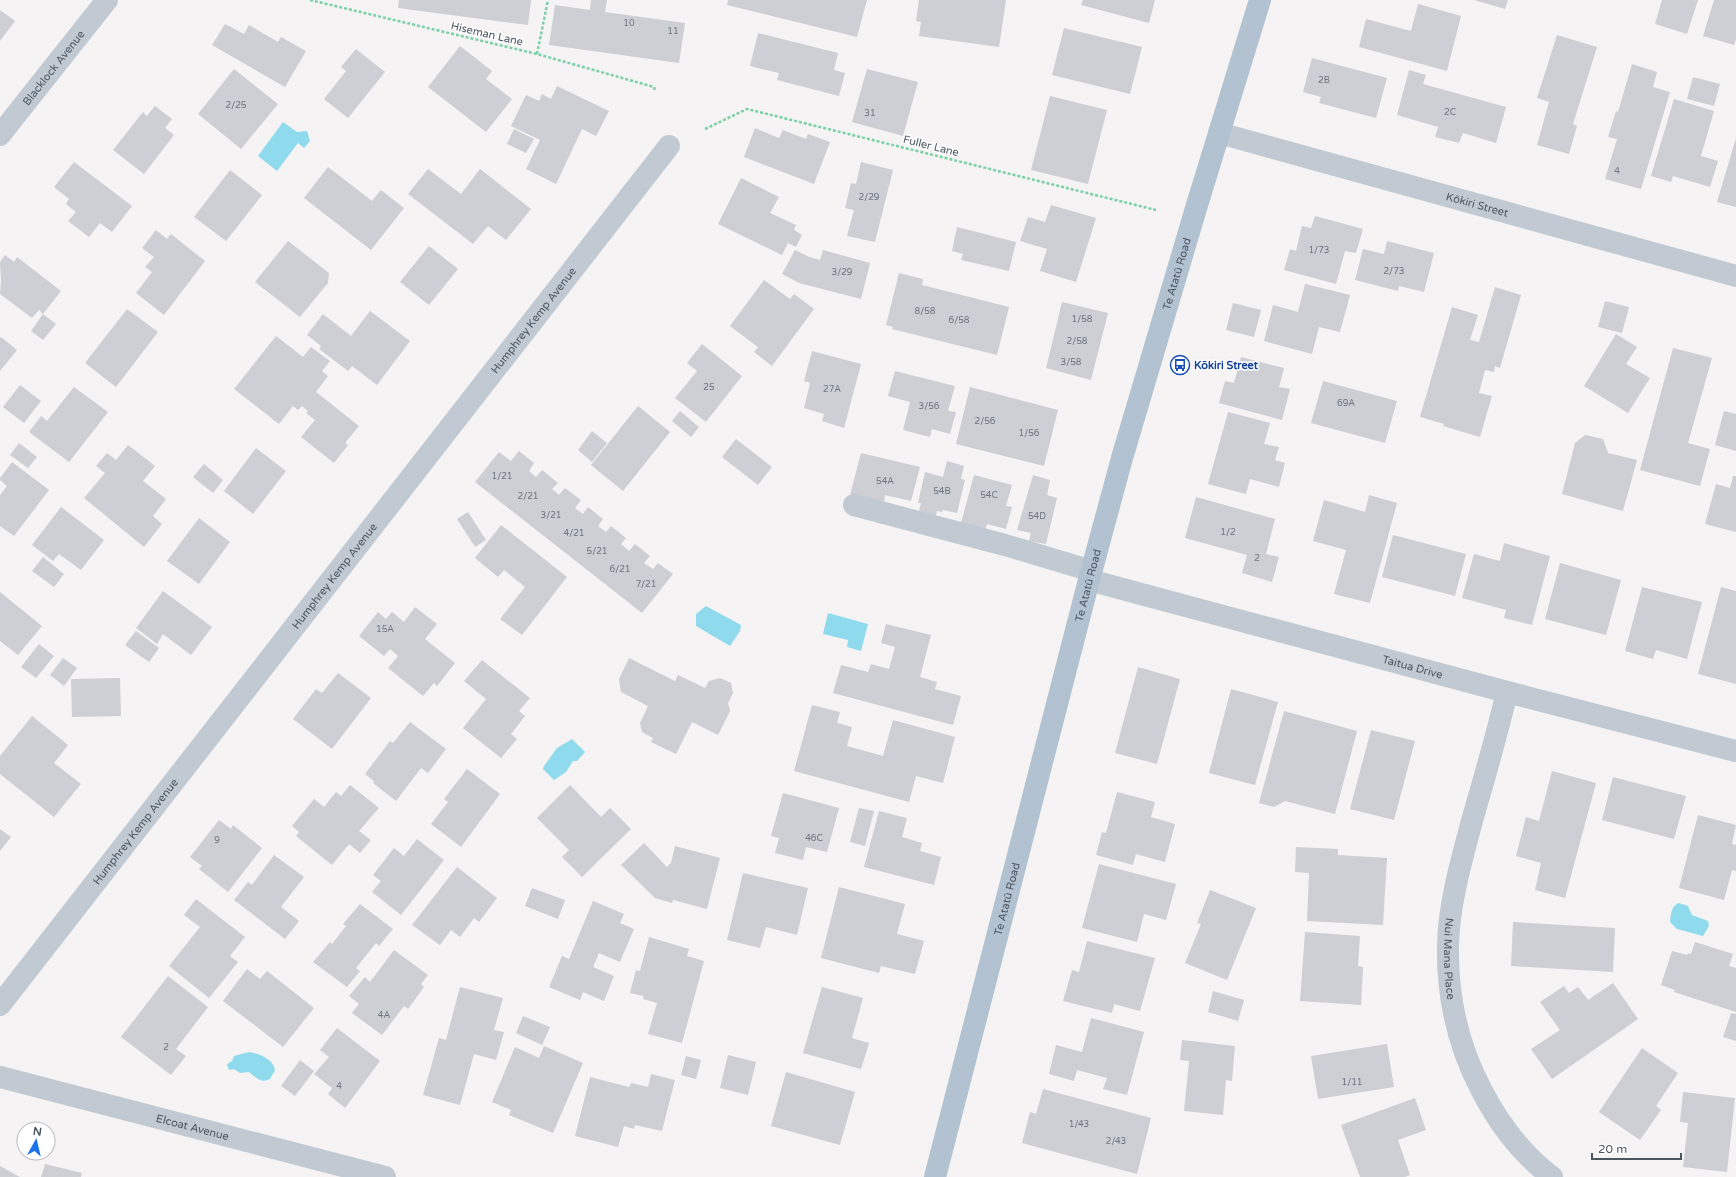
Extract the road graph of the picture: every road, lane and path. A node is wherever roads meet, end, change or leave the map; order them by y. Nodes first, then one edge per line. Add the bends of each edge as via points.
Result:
1 (107, 0) edge
2 (310, 0) edge
3 (548, 0) edge
4 (1260, 0) edge
5 (537, 54) junction
6 (655, 91) dead end
7 (705, 129) dead end
8 (1219, 133) junction
9 (0, 135) edge
10 (669, 146) dead end
11 (1156, 210) dead end
12 (1736, 276) edge
13 (854, 505) dead end
14 (1090, 575) junction
15 (1507, 692) junction
16 (1736, 751) edge
17 (0, 1005) edge
18 (0, 1077) edge
19 (385, 1177) edge
20 (935, 1177) edge
21 (1552, 1177) edge

1 - 9 street, Blacklock Avenue
2 - 5 path, Hiseman Lane
3 - 5 path
4 - 8 main road, Te Atatū Road
5 - 6 path, Hiseman Lane via 654,87
7 - 11 path, Fuller Lane via 748,109
8 - 12 street, Kōkiri Street
8 - 14 main road, Te Atatū Road via 1122,458
10 - 17 street, Humphrey Kemp Avenue
13 - 14 street, Taitua Drive via 1005,545
14 - 15 street, Taitua Drive
14 - 20 main road, Te Atatū Road
15 - 16 street, Taitua Drive
15 - 21 street, Nui Mana Place via 1463,853 1453,903 1448,945 1451,990 1457,1028 1470,1069 1487,1101 1509,1135 1534,1164
18 - 19 street, Elcoat Avenue

